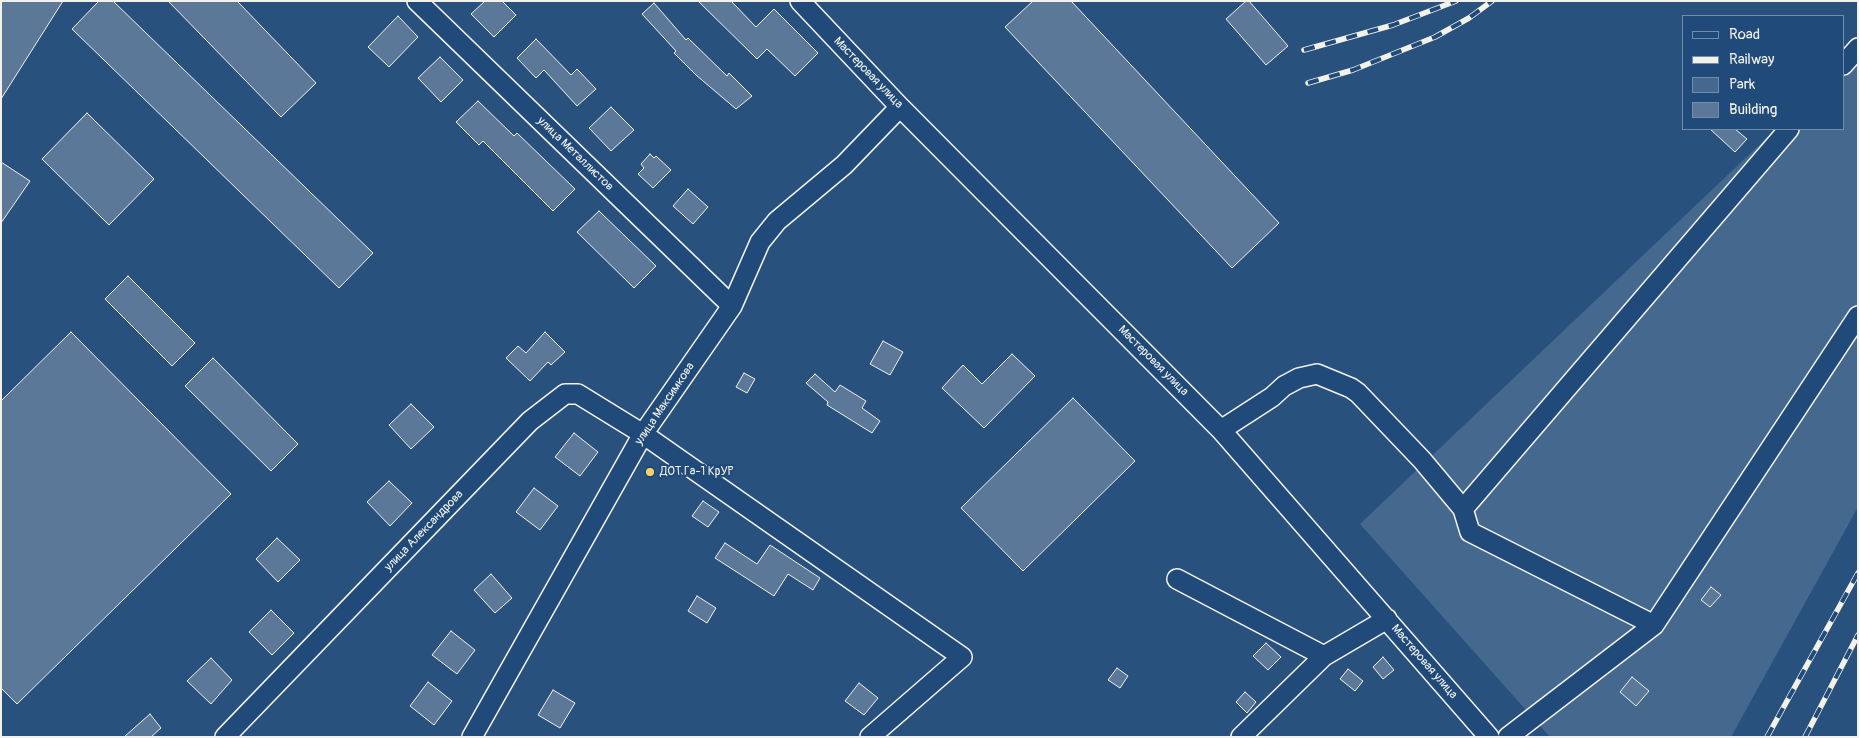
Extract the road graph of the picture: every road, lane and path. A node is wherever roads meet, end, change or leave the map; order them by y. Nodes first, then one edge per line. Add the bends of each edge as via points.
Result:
1 (418, 1) edge
2 (800, 1) edge
3 (1858, 48) edge
4 (1844, 64) edge
5 (900, 107) junction
6 (1787, 130) edge
7 (732, 306) junction
8 (1858, 316) edge
9 (1221, 430) junction
10 (643, 434) junction
11 (1464, 509) junction
12 (1177, 579) dead end
13 (1387, 619) junction
14 (1654, 626) junction
15 (1324, 656) junction
16 (1487, 736) edge
17 (225, 737) edge
18 (472, 737) edge
19 (870, 737) edge
20 (1241, 737) edge
21 (1508, 737) edge

1 - 7 street, улица Металлистов
2 - 5 street, Мастеровая улица
3 - 4 street
5 - 7 street, улица Максимкова via 844,165 777,220 760,242
5 - 9 street, Мастеровая улица
6 - 11 street
7 - 10 street, улица Максимкова
8 - 14 street
9 - 11 street via 1284,386 1317,374 1358,393
9 - 13 street, Мастеровая улица
10 - 17 street, улица Александрова via 578,394 565,394 530,422
10 - 18 street, улица Максимкова
10 - 19 street, улица Александрова via 962,657
11 - 14 street via 1470,532
12 - 15 street
13 - 15 street
13 - 16 street, Мастеровая улица
14 - 21 street
15 - 20 street

